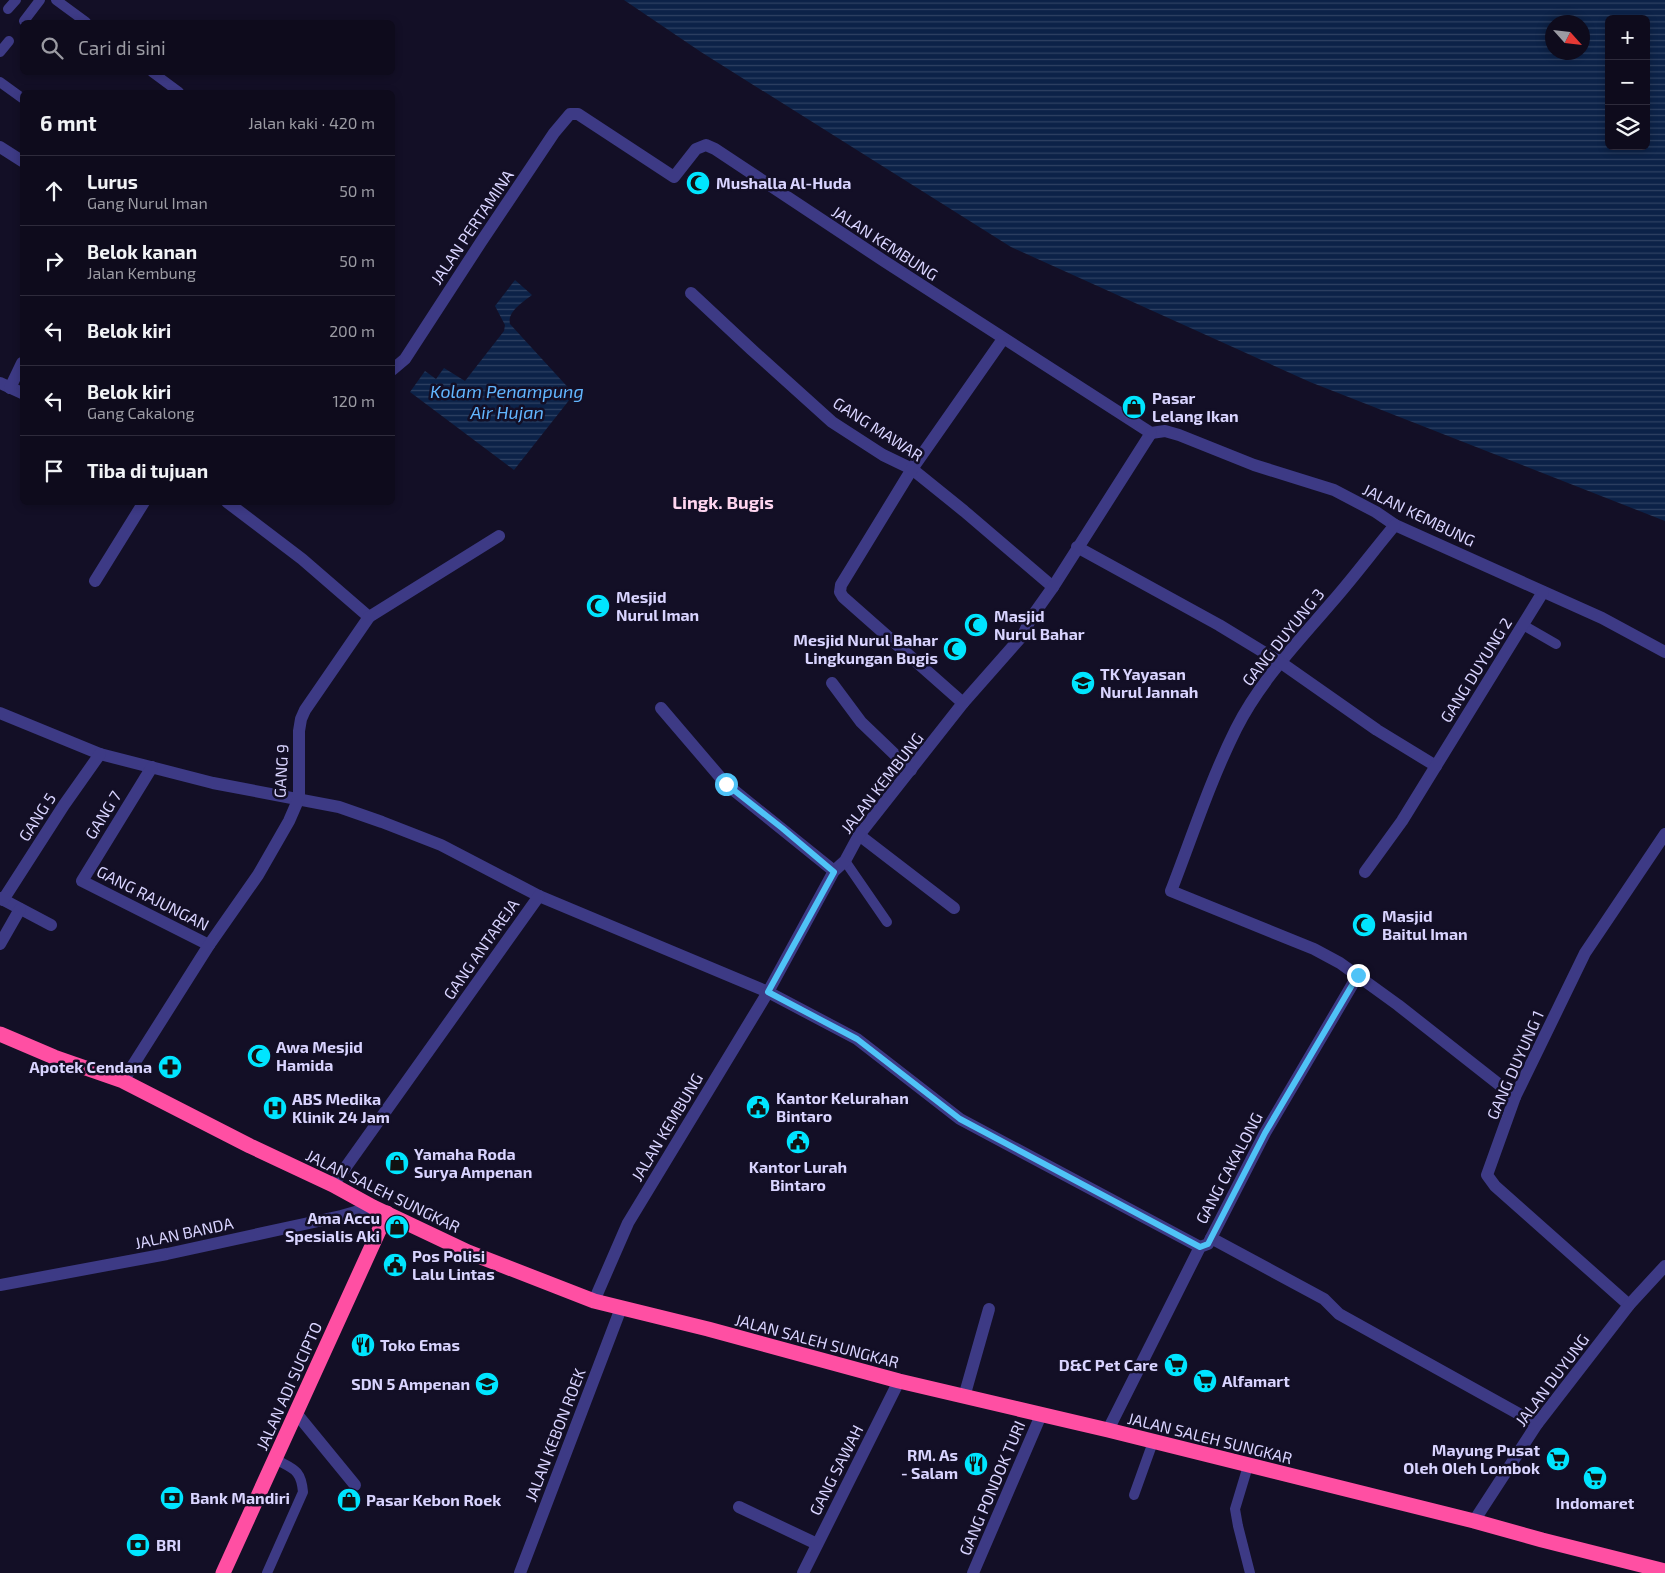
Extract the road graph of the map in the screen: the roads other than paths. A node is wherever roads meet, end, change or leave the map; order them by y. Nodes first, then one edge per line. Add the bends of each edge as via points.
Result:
1 (16, 0) edge
2 (40, 0) edge
3 (56, 0) edge
4 (8, 10) dead end
5 (25, 20) edge
6 (83, 20) edge
7 (10, 41) dead end
8 (0, 52) edge
9 (156, 75) edge
10 (0, 82) edge
11 (175, 90) edge
12 (20, 97) edge
13 (585, 117) joint
14 (1, 149) edge
15 (20, 160) edge
16 (691, 293) dead end
17 (1003, 339) junction
18 (20, 366) edge
19 (395, 367) edge
20 (5, 385) edge
21 (20, 393) edge
22 (1151, 433) junction
23 (912, 469) junction
24 (142, 505) edge
25 (231, 505) edge
26 (1395, 525) junction
27 (499, 536) dead end
28 (1077, 547) junction
29 (96, 581) dead end
30 (1053, 587) junction
31 (1543, 592) junction
32 (369, 617) junction
33 (1523, 625) junction
34 (1556, 644) dead end
35 (1665, 652) edge
36 (1280, 662) junction
37 (832, 683) dead end
38 (963, 704) junction
39 (661, 708) dead end
40 (0, 713) edge
41 (100, 754) junction
42 (152, 766) junction
43 (1436, 766) junction
44 (911, 770) junction
45 (299, 798) junction
46 (1665, 834) edge
47 (859, 835) junction
48 (845, 861) junction
49 (834, 872) junction
50 (1365, 872) dead end
51 (82, 881) joint
52 (539, 896) junction
53 (2, 899) edge
54 (954, 908) dead end
55 (20, 909) junction
56 (887, 922) dead end
57 (51, 925) dead end
58 (0, 944) edge
59 (209, 945) junction
60 (1358, 975) junction
61 (768, 992) junction
62 (0, 1034) edge
63 (123, 1082) junction
64 (1515, 1097) junction
65 (333, 1185) junction
66 (373, 1207) junction
67 (387, 1213) junction
68 (1211, 1238) junction
69 (1200, 1247) junction
70 (1665, 1266) edge
71 (0, 1285) edge
72 (594, 1301) junction
73 (1629, 1305) junction
74 (621, 1308) junction
75 (989, 1309) dead end
76 (899, 1382) junction
77 (964, 1397) junction
78 (296, 1413) junction
79 (1040, 1415) junction
80 (1537, 1424) junction
81 (1108, 1430) junction
82 (1152, 1442) junction
83 (275, 1459) junction
84 (1248, 1466) junction
85 (355, 1485) dead end
86 (1134, 1495) dead end
87 (738, 1507) dead end
88 (1474, 1521) junction
89 (817, 1544) junction
90 (1640, 1569) edge
91 (1665, 1571) edge
92 (223, 1573) edge
93 (267, 1573) edge
94 (520, 1573) edge
95 (803, 1573) edge
96 (973, 1573) edge
97 (1250, 1573) edge

1 - 4 lane
2 - 5 lane
3 - 6 lane
7 - 8 lane
9 - 11 lane
10 - 12 lane
13 - 17 street, JALAN KEMBUNG via 674,177 696,149 706,146 715,149
13 - 19 street, JALAN PERTAMINA via 570,114 564,120 405,359
14 - 15 street
16 - 23 street, GANG MAWAR via 832,422 883,455
17 - 22 street, JALAN KEMBUNG
17 - 23 street
18 - 20 street
20 - 21 street
22 - 26 street, JALAN KEMBUNG via 1165,431 1180,435 1254,465 1334,490
22 - 28 street, JALAN KEMBUNG
23 - 30 street, GANG MAWAR
23 - 38 street via 841,585 840,592
24 - 29 street
25 - 32 street via 302,559
26 - 31 street, JALAN KEMBUNG
26 - 36 street, GANG DUYUNG 3
27 - 32 street, GANG 9
28 - 30 street, JALAN KEMBUNG
28 - 36 street
30 - 38 street, JALAN KEMBUNG via 1022,635
31 - 33 street, GANG DUYUNG 2
31 - 35 street, JALAN KEMBUNG via 1602,618
32 - 45 street, GANG 9 via 301,720
33 - 34 lane
33 - 43 street, GANG DUYUNG 2
36 - 43 street via 1377,730
36 - 60 street, GANG DUYUNG 3 via 1236,728 1171,891 1314,949
37 - 44 street via 861,722
38 - 44 street, JALAN KEMBUNG
39 - 49 street via 726,784
40 - 41 street, GANG ANTAREJA
41 - 42 street, GANG ANTAREJA
41 - 53 street, GANG 5
42 - 45 street, GANG ANTAREJA via 213,783
42 - 51 street, GANG 7
43 - 50 street, GANG DUYUNG 2
44 - 47 street, JALAN KEMBUNG
45 - 52 street, GANG ANTAREJA via 339,807 441,845
45 - 59 street, GANG 9 via 258,875
46 - 64 street, GANG DUYUNG 1 via 1585,953
47 - 48 street, JALAN KEMBUNG
47 - 54 street
48 - 49 street, JALAN KEMBUNG
48 - 56 lane
49 - 61 street, JALAN KEMBUNG
51 - 59 street, GANG RAJUNGAN
52 - 61 street
52 - 65 street, GANG ANTAREJA
53 - 55 street
55 - 57 street
55 - 58 street
59 - 63 street, GANG 9
60 - 64 street
60 - 68 street, GANG CAKALONG via 1265,1133
61 - 69 street via 857,1039 960,1119
61 - 72 street, JALAN KEMBUNG via 628,1223
62 - 63 highway, JALAN SALEH SUNGKAR
63 - 65 highway, JALAN SALEH SUNGKAR
64 - 73 street, GANG DUYUNG 1 via 1487,1176
65 - 66 highway, JALAN SALEH SUNGKAR
66 - 67 highway, JALAN SALEH SUNGKAR
66 - 71 street, JALAN BANDA via 168,1254
67 - 72 highway, JALAN SALEH SUNGKAR via 468,1252
67 - 78 highway, JALAN ADI SUCIPTO
68 - 69 street, GANG CAKALONG via 1208,1244
68 - 80 street via 1324,1299 1339,1314
69 - 81 street, GANG CAKALONG
70 - 73 street, JALAN DUYUNG
72 - 74 highway, JALAN SALEH SUNGKAR
73 - 80 street, JALAN DUYUNG
74 - 76 highway, JALAN SALEH SUNGKAR
74 - 94 street, JALAN KEBON ROEK
75 - 77 street
76 - 77 highway, JALAN SALEH SUNGKAR
76 - 89 street, GANG SAWAH
77 - 79 highway, JALAN SALEH SUNGKAR
78 - 83 highway, JALAN ADI SUCIPTO
78 - 85 street
79 - 81 highway, JALAN SALEH SUNGKAR
79 - 96 street, GANG PONDOK TURI
80 - 88 street, JALAN DUYUNG
81 - 82 highway, JALAN SALEH SUNGKAR
82 - 84 highway, JALAN SALEH SUNGKAR
82 - 86 lane
83 - 92 highway, JALAN ADI SUCIPTO
83 - 93 lane via 297,1472 303,1492
84 - 88 highway, JALAN SALEH SUNGKAR
84 - 97 lane via 1236,1509
87 - 89 street
88 - 90 highway, JALAN SALEH SUNGKAR
89 - 95 street, GANG SAWAH
90 - 91 highway, JALAN SALEH SUNGKAR

